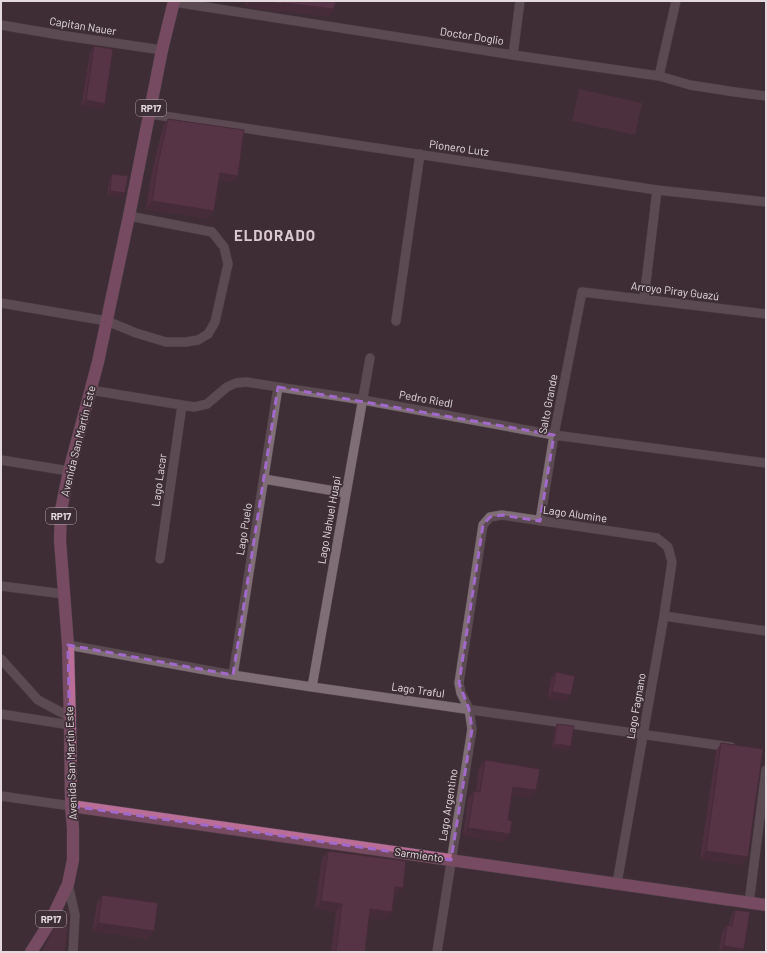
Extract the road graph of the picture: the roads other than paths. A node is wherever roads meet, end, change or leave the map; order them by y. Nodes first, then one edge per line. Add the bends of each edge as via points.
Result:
1 (520, 1) edge
2 (676, 1) edge
3 (174, 2) edge
4 (1, 25) edge
5 (162, 50) junction
6 (513, 55) junction
7 (659, 76) junction
8 (766, 96) edge
9 (150, 114) junction
10 (420, 154) junction
11 (657, 190) junction
12 (766, 202) edge
13 (129, 216) junction
14 (582, 292) joint
15 (644, 299) junction
16 (1, 303) edge
17 (766, 314) edge
18 (107, 321) junction
19 (396, 321) dead end
20 (370, 358) dead end
21 (278, 387) junction
22 (90, 390) junction
23 (363, 400) junction
24 (182, 405) junction
25 (554, 435) junction
26 (1, 460) edge
27 (766, 463) edge
28 (69, 471) junction
29 (264, 479) junction
30 (346, 493) junction
31 (540, 521) junction
32 (657, 538) joint
33 (160, 559) dead end
34 (1, 586) edge
35 (64, 594) junction
36 (664, 616) junction
37 (766, 631) edge
38 (68, 645) junction
39 (1, 659) edge
40 (233, 675) junction
41 (312, 687) junction
42 (469, 709) junction
43 (1, 714) edge
44 (70, 721) junction
45 (643, 735) junction
46 (743, 749) edge
47 (766, 770) edge
48 (1, 796) edge
49 (71, 806) junction
50 (451, 860) junction
51 (617, 883) junction
52 (68, 884) junction
53 (749, 903) junction
54 (766, 905) edge
55 (31, 952) edge
56 (73, 952) edge
57 (437, 952) edge

1 - 6 street
2 - 7 street
3 - 5 main road, Avenida San Martín Este / RP17
3 - 6 street, Doctor Doglio
4 - 5 street, Capitan Nauer
5 - 9 main road, Avenida San Martín Este / RP17
6 - 7 street, Doctor Doglio
7 - 8 street, Doctor Doglio via 690,85
9 - 10 street, Pionero Lutz
9 - 13 main road, Avenida San Martín Este / RP17
10 - 11 street, Pionero Lutz
10 - 19 street
11 - 12 street, Pionero Lutz
11 - 15 street
13 - 18 main road, Avenida San Martín Este / RP17
13 - 18 street via 212,232 224,247 228,264 215,322 208,334 198,340 166,342
14 - 15 street, Arroyo Piray Guazú
14 - 25 street, Salto Grande
15 - 17 street, Arroyo Piray Guazú
16 - 18 street
18 - 22 main road, Avenida San Martín Este / RP17
20 - 23 street, Lago Nahuel Huapi
21 - 23 street, Pedro Riedl
21 - 24 street, Pedro Riedl via 236,383 227,387 207,404 194,407
21 - 29 street, Lago Puelo
22 - 24 street, Pedro Riedl
22 - 28 main road, Avenida San Martín Este / RP17
23 - 25 street, Pedro Riedl
23 - 30 street, Lago Nahuel Huapi
24 - 33 street, Lago Lacar
25 - 27 street, Pedro Riedl
25 - 31 street, Salto Grande
26 - 28 street
28 - 35 main road, Avenida San Martín Este / RP17 via 61,510 60,540
29 - 30 street
29 - 40 street, Lago Puelo
30 - 41 street, Lago Nahuel Huapi
31 - 32 street, Lago Alumine
31 - 42 street, Lago Alumine via 502,514 490,517 483,526 459,683
32 - 36 street, Lago Fagnano via 668,547 672,562
34 - 35 street
35 - 38 main road, Avenida San Martín Este / RP17
36 - 37 street
36 - 45 street, Lago Fagnano
38 - 40 street, Lago Traful
38 - 44 main road, Avenida San Martín Este / RP17
39 - 44 street via 38,700
40 - 41 street, Lago Traful
41 - 42 street, Lago Traful
42 - 45 street, Lago Traful
42 - 50 street, Lago Argentino via 472,729
43 - 44 street
44 - 49 main road, Avenida San Martín Este / RP17
45 - 46 street, Lago Traful
45 - 51 street, Lago Fagnano
47 - 53 street
48 - 49 street
49 - 50 main road, Sarmiento
49 - 52 main road, Avenida San Martín Este / RP17 via 73,860
50 - 51 main road, Sarmiento
50 - 57 street, Lago Argentino
51 - 53 main road, Sarmiento
52 - 55 main road, Avenida San Martín Este / RP17 via 50,922
52 - 56 street via 75,915
53 - 54 main road, Sarmiento

